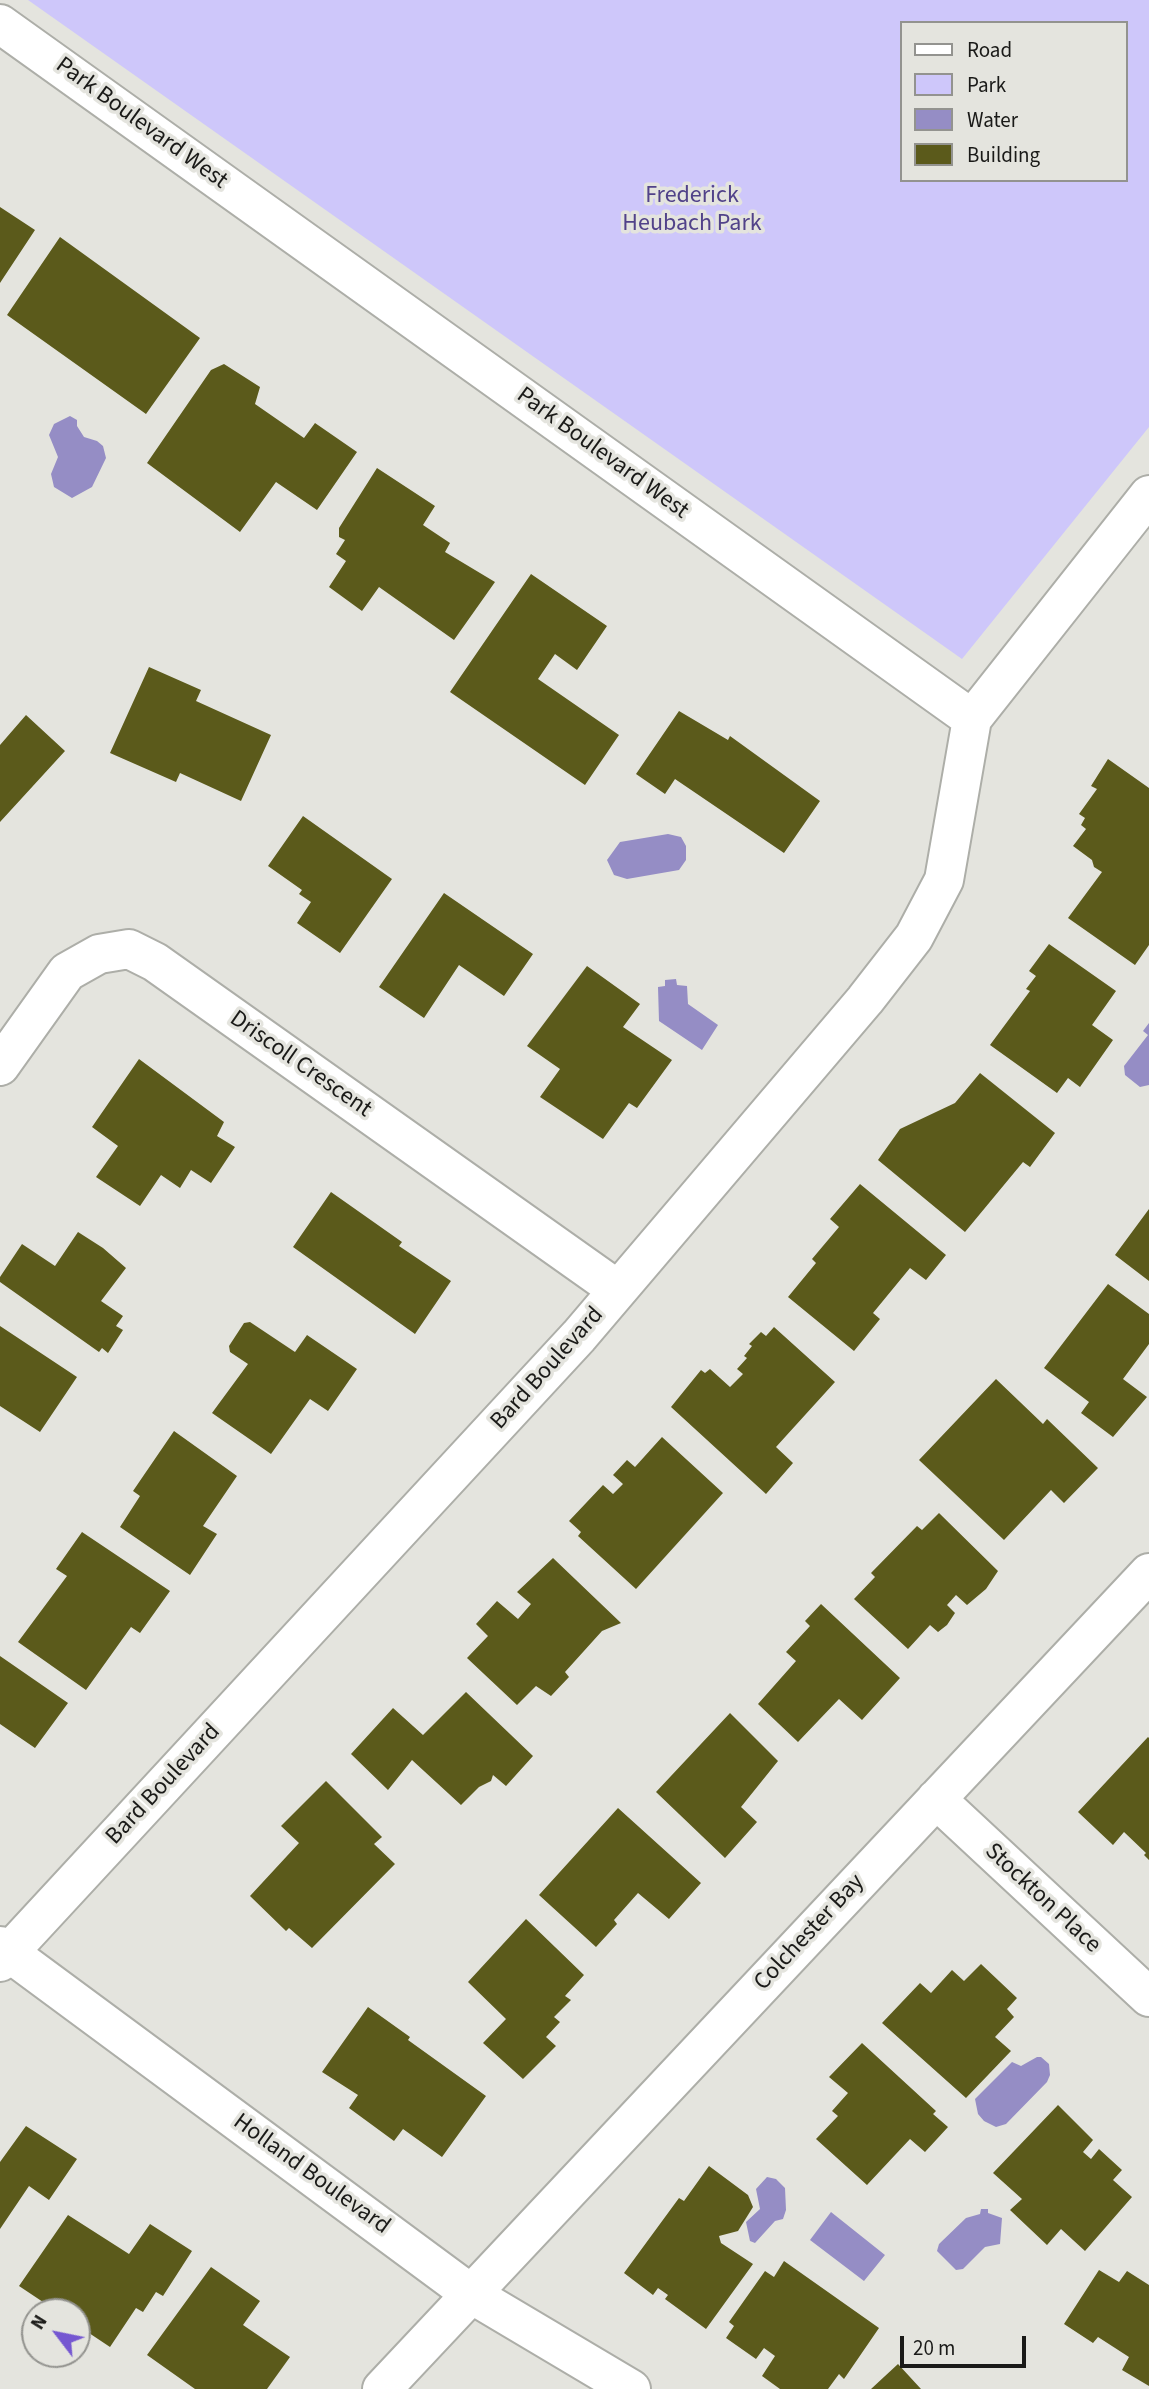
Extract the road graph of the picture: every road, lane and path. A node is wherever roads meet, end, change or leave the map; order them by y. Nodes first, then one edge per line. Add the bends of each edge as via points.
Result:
1 (0, 24) edge
2 (1149, 495) edge
3 (972, 719) junction
4 (0, 1066) edge
5 (618, 1290) junction
6 (1149, 1573) edge
7 (936, 1799) junction
8 (3, 1953) edge
9 (1149, 1997) edge
10 (471, 2294) junction
11 (382, 2389) edge
12 (631, 2389) edge

1 - 3 street, Park Boulevard West
2 - 3 street
3 - 5 street, Bard Boulevard via 944,880 914,937
4 - 5 street, Driscoll Crescent via 67,972 99,954 129,949 155,962
5 - 8 street, Bard Boulevard
6 - 7 street, Colchester Bay
7 - 9 street, Stockton Place
7 - 10 street, Colchester Bay
8 - 10 street, Holland Boulevard
10 - 11 street, Colchester Bay
10 - 12 street, Holland Boulevard

